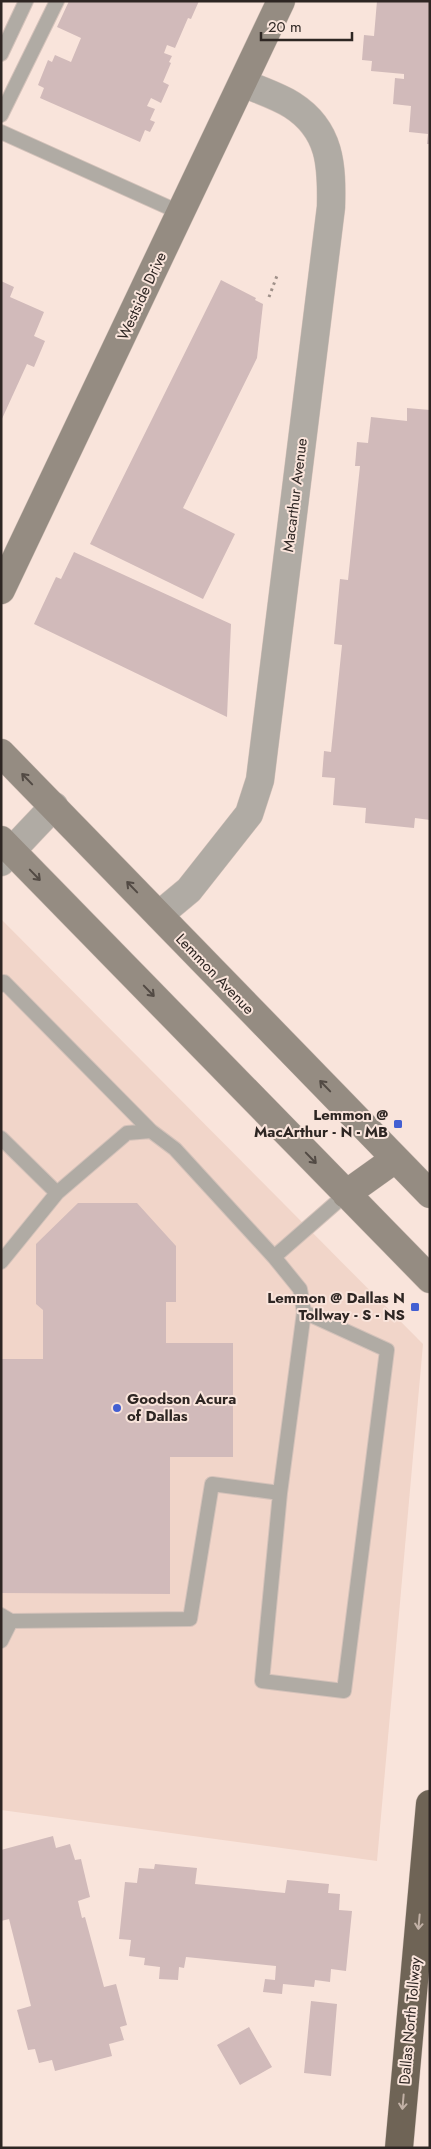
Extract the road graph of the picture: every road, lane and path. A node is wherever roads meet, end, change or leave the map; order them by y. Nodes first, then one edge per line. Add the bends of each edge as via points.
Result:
1 (26, 1) edge
2 (57, 1) edge
3 (282, 1) edge
4 (1, 54) edge
5 (243, 83) junction
6 (1, 115) edge
7 (1, 132) edge
8 (181, 213) junction
9 (278, 273) dead end
10 (269, 297) dead end
11 (1, 590) edge
12 (1, 752) edge
13 (54, 806) junction
14 (5, 851) edge
15 (159, 915) junction
16 (1, 985) edge
17 (151, 1131) junction
18 (1, 1138) edge
19 (395, 1159) junction
20 (57, 1193) junction
21 (346, 1194) junction
22 (430, 1194) edge
23 (274, 1257) junction
24 (1, 1262) edge
25 (430, 1279) edge
26 (304, 1312) junction
27 (280, 1493) junction
28 (6, 1618) edge
29 (1, 1641) edge
30 (430, 1804) edge
31 (399, 2148) edge

1 - 4 lane
2 - 6 lane
3 - 5 main road, Westside Drive
5 - 8 main road, Westside Drive
5 - 15 street, Macarthur Avenue via 292,105 319,133 331,167 330,207 260,780 249,814 189,890
7 - 8 lane
8 - 11 main road, Westside Drive
9 - 10 path
13 -> 12 main road, Lemmon Avenue
13 - 14 street
15 -> 13 main road, Lemmon Avenue
14 -> 21 main road
19 -> 15 main road, Lemmon Avenue
16 - 17 lane via 4,982
17 - 20 lane via 127,1133
17 - 23 lane via 175,1149
18 - 20 lane
19 - 21 main road
19 - 22 main road, Lemmon Avenue
20 - 24 lane
21 - 23 lane
21 - 25 main road
23 - 26 lane via 300,1289
26 - 27 lane
26 - 27 lane via 387,1350 344,1691 262,1681
27 - 28 lane via 212,1484 190,1619
28 - 29 lane
30 -> 31 highway, Dallas North Tollway

